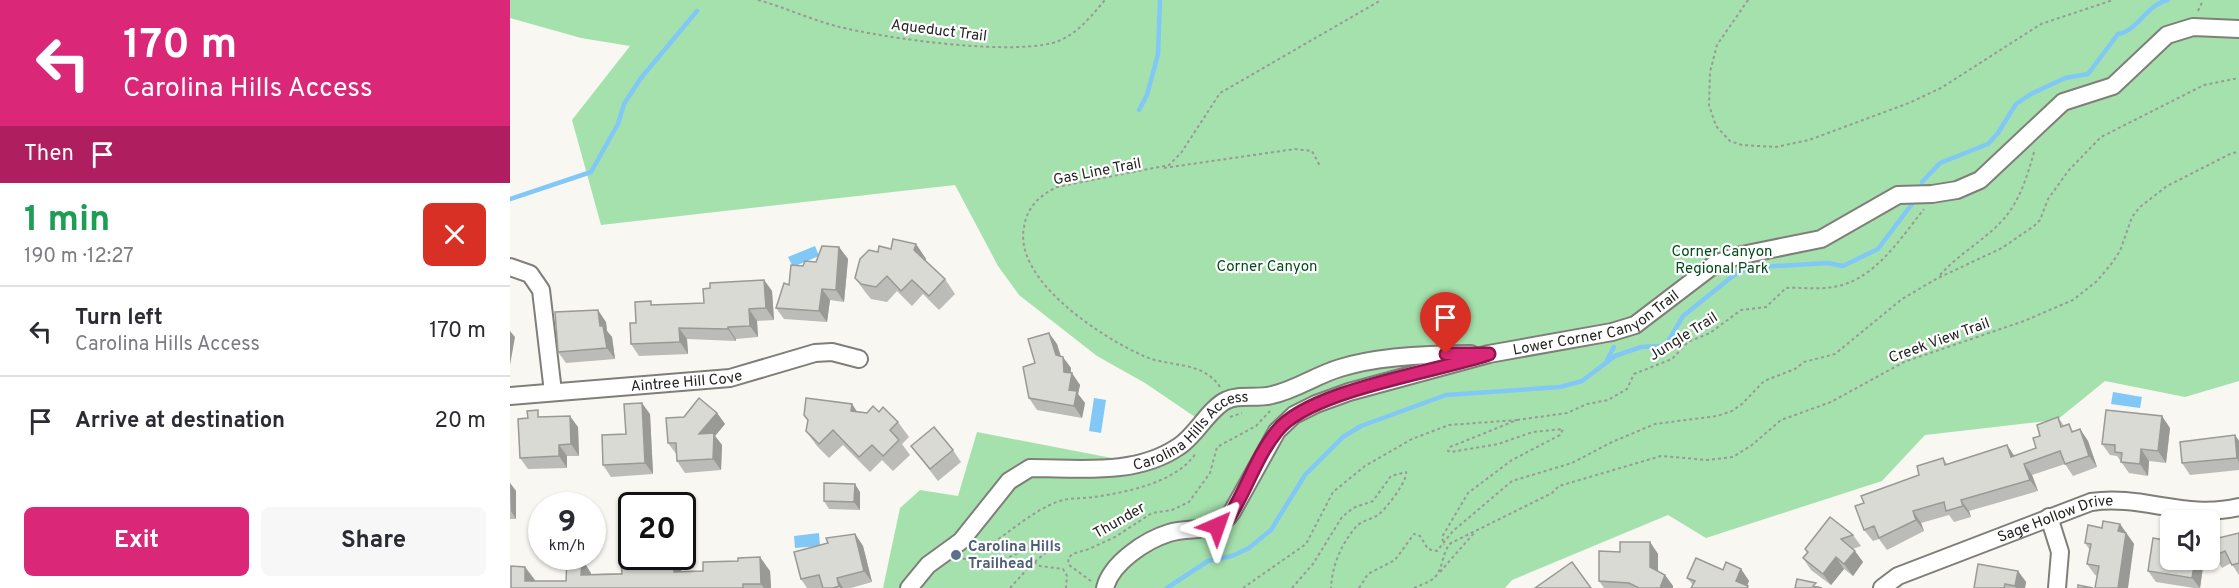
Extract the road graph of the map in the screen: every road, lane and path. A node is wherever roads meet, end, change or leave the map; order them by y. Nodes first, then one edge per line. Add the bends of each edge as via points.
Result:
1 (758, 0) edge
2 (1105, 0) edge
3 (1381, 0) edge
4 (1748, 0) edge
5 (2113, 0) edge
6 (2239, 29) edge
7 (2239, 78) edge
8 (2035, 129) junction
9 (2239, 152) edge
10 (1320, 166) dead end
11 (1161, 169) junction
12 (1932, 194) junction
13 (510, 267) edge
14 (1938, 278) junction
15 (1489, 354) junction
16 (859, 359) dead end
17 (553, 392) junction
18 (510, 396) edge
19 (1267, 396) junction
20 (1226, 400) junction
21 (1225, 418) dead end
22 (1517, 420) junction
23 (1197, 453) dead end
24 (2239, 507) edge
25 (2049, 517) junction
26 (1474, 532) junction
27 (1443, 545) junction
28 (1447, 547) junction
29 (967, 558) dead end
30 (975, 558) junction
31 (1034, 562) junction
32 (1438, 574) junction
33 (1101, 586) edge
34 (909, 588) edge
35 (1010, 588) edge
36 (1066, 588) edge
37 (1243, 588) edge
38 (1292, 588) edge
39 (1331, 588) edge
40 (1359, 588) edge
41 (1414, 588) edge
42 (1882, 588) edge
43 (2057, 588) edge

1 - 2 path, Aqueduct Trail via 839,27 1015,49 1060,41 1083,25
3 - 11 path, Gas Line Trail via 1220,93 1175,161
4 - 5 path via 1717,45 1710,72 1709,105 1723,135 1735,143 1759,147 1809,140 1909,103 1941,88 2041,24
6 - 8 street, Lower Corner Canyon Trail via 2193,27 2167,35 2121,80 2106,89 2068,99
7 - 14 path via 2204,85 2101,137 2069,170 2034,226 2002,248
8 - 12 street, Lower Corner Canyon Trail via 1980,180 1957,190
8 - 14 path via 2034,153 2011,210
9 - 26 path, Creek View Trail via 2194,171 2140,207 2112,263 2073,300 1904,362 1831,402 1781,420 1733,457 1653,458 1559,486
10 - 11 path via 1312,151 1295,149
11 - 20 path, Gas Line Trail via 1046,192 1026,219 1023,230 1027,255 1039,276 1085,322 1147,357 1205,373 1216,381
12 - 15 street, Lower Corner Canyon Trail via 1898,195 1821,240 1715,264 1635,325
12 - 22 path, Jungle Trail via 1908,232 1864,276 1833,287 1786,288 1766,307 1741,310 1710,333 1688,342 1672,359 1634,374 1627,389 1608,400 1567,413
13 - 17 street via 530,274 542,290
14 - 27 path via 1902,299 1835,354 1804,362 1764,381 1732,411 1655,424 1572,463 1512,481 1455,529
15 - 19 street, Carolina Hills Access via 1446,354 1354,364
15 - 33 street, Lower Corner Canyon Trail via 1349,392 1294,415 1269,442 1228,519 1208,528 1169,533 1151,541 1116,566
16 - 17 street, Aintree Hill Cove via 832,352 730,378
17 - 18 street, Aintree Hill Cove
19 - 20 street, Carolina Hills Access
19 - 21 path via 1242,413
19 - 33 path, Thunder via 1274,405 1262,421 1217,447 1210,473 1196,495 1182,507 1152,513 1115,537 1072,554 1069,565
20 - 34 street, Carolina Hills Access via 1185,442 1160,456 1100,470 1021,471 961,541 928,565
22 - 27 path via 1448,451 1498,444 1533,432 1563,432 1512,460 1468,493 1442,537
22 - 37 path via 1449,425 1412,439 1365,466 1333,492 1306,544
23 - 30 path via 1181,469 1148,485 1052,504
24 - 25 street, Sage Hollow Drive via 2199,512 2102,500
25 - 42 street, Sage Hollow Drive via 1898,576
25 - 43 street via 2060,552
26 - 28 path, Creek View Trail
26 - 32 path, Creek View Trail
27 - 28 path
27 - 40 path via 1437,551 1429,550 1414,534 1395,560 1368,574
28 - 32 path
29 - 30 path
30 - 31 path via 981,570 1050,543 1049,550
31 - 35 path
31 - 36 path via 1063,569
32 - 41 path, Creek View Trail
38 - 39 path via 1347,512 1373,501 1391,476 1406,472 1405,482 1384,509 1360,523 1345,542 1333,570

